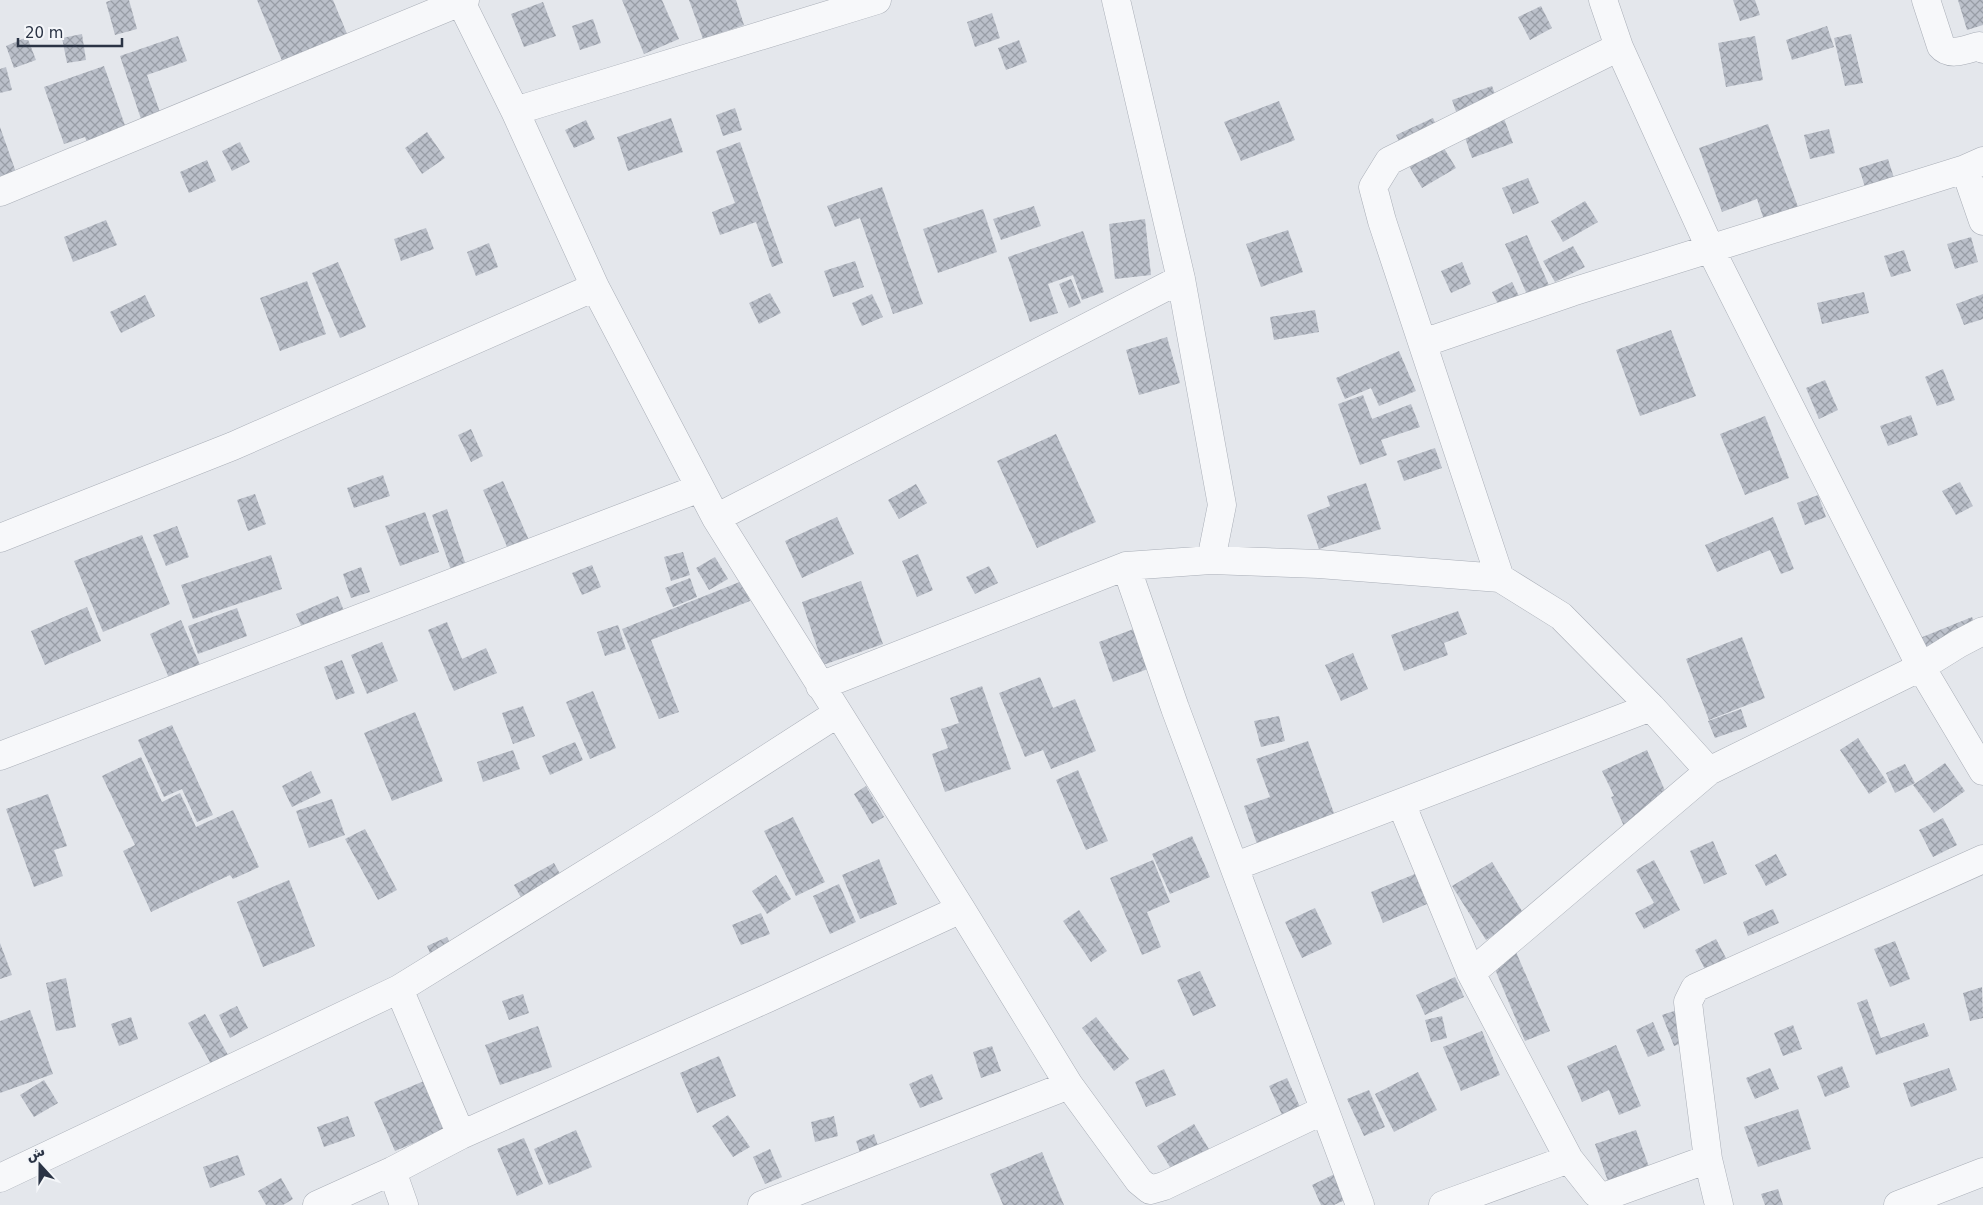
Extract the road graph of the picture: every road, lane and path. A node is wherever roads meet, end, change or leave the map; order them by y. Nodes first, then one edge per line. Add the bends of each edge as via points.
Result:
1 (877, 0) edge
2 (1116, 0) edge
3 (1603, 0) edge
4 (1926, 0) edge
5 (462, 1) edge
6 (1619, 47) junction
7 (1983, 49) edge
8 (515, 111) junction
9 (1974, 165) edge
10 (0, 192) edge
11 (1983, 221) edge
12 (1710, 248) junction
13 (1180, 279) junction
14 (595, 287) junction
15 (1423, 343) junction
16 (700, 488) junction
17 (716, 518) junction
18 (0, 538) edge
19 (1211, 560) junction
20 (1126, 566) junction
21 (1500, 578) junction
22 (1983, 631) edge
23 (1921, 667) junction
24 (820, 686) junction
25 (1651, 707) junction
26 (838, 713) junction
27 (0, 756) edge
28 (1709, 771) junction
29 (1983, 771) edge
30 (1401, 803) junction
31 (1983, 859) edge
32 (1236, 866) junction
33 (961, 909) junction
34 (1471, 973) junction
35 (400, 989) junction
36 (1069, 1085) junction
37 (1324, 1110) junction
38 (460, 1134) junction
39 (1569, 1159) junction
40 (1708, 1159) junction
41 (392, 1171) junction
42 (1983, 1172) edge
43 (0, 1178) edge
44 (317, 1205) edge
45 (404, 1205) edge
46 (762, 1205) edge
47 (1360, 1205) edge
48 (1443, 1205) edge
49 (1719, 1205) edge
50 (1898, 1205) edge

1 - 8 street
2 - 13 street
3 - 6 street
4 - 7 street via 1941,46 1946,51 1979,46
5 - 8 street
5 - 10 street
6 - 12 street
6 - 15 street via 1389,161 1373,187
8 - 14 street
9 - 11 street
9 - 12 street
12 - 15 street
12 - 23 street
13 - 17 street
13 - 19 street via 1222,505
14 - 16 street
14 - 18 street via 233,446
15 - 21 street
16 - 17 street
16 - 27 street
17 - 24 street
19 - 20 street
19 - 21 street via 1318,564
20 - 24 street
20 - 32 street
21 - 25 street via 1561,616
22 - 23 street
23 - 28 street
23 - 29 street
24 - 26 street
25 - 28 street
25 - 30 street
26 - 33 street
26 - 35 street
28 - 34 street
30 - 32 street
30 - 34 street
31 - 40 street via 1695,988 1688,1002
32 - 37 street
33 - 36 street
33 - 38 street
34 - 39 street
35 - 38 street
35 - 43 street
36 - 37 street via 1139,1181 1150,1190
36 - 46 street
37 - 47 street
38 - 41 street
39 - 40 street via 1602,1196
39 - 48 street
40 - 49 street
41 - 44 street
41 - 45 street
42 - 50 street

